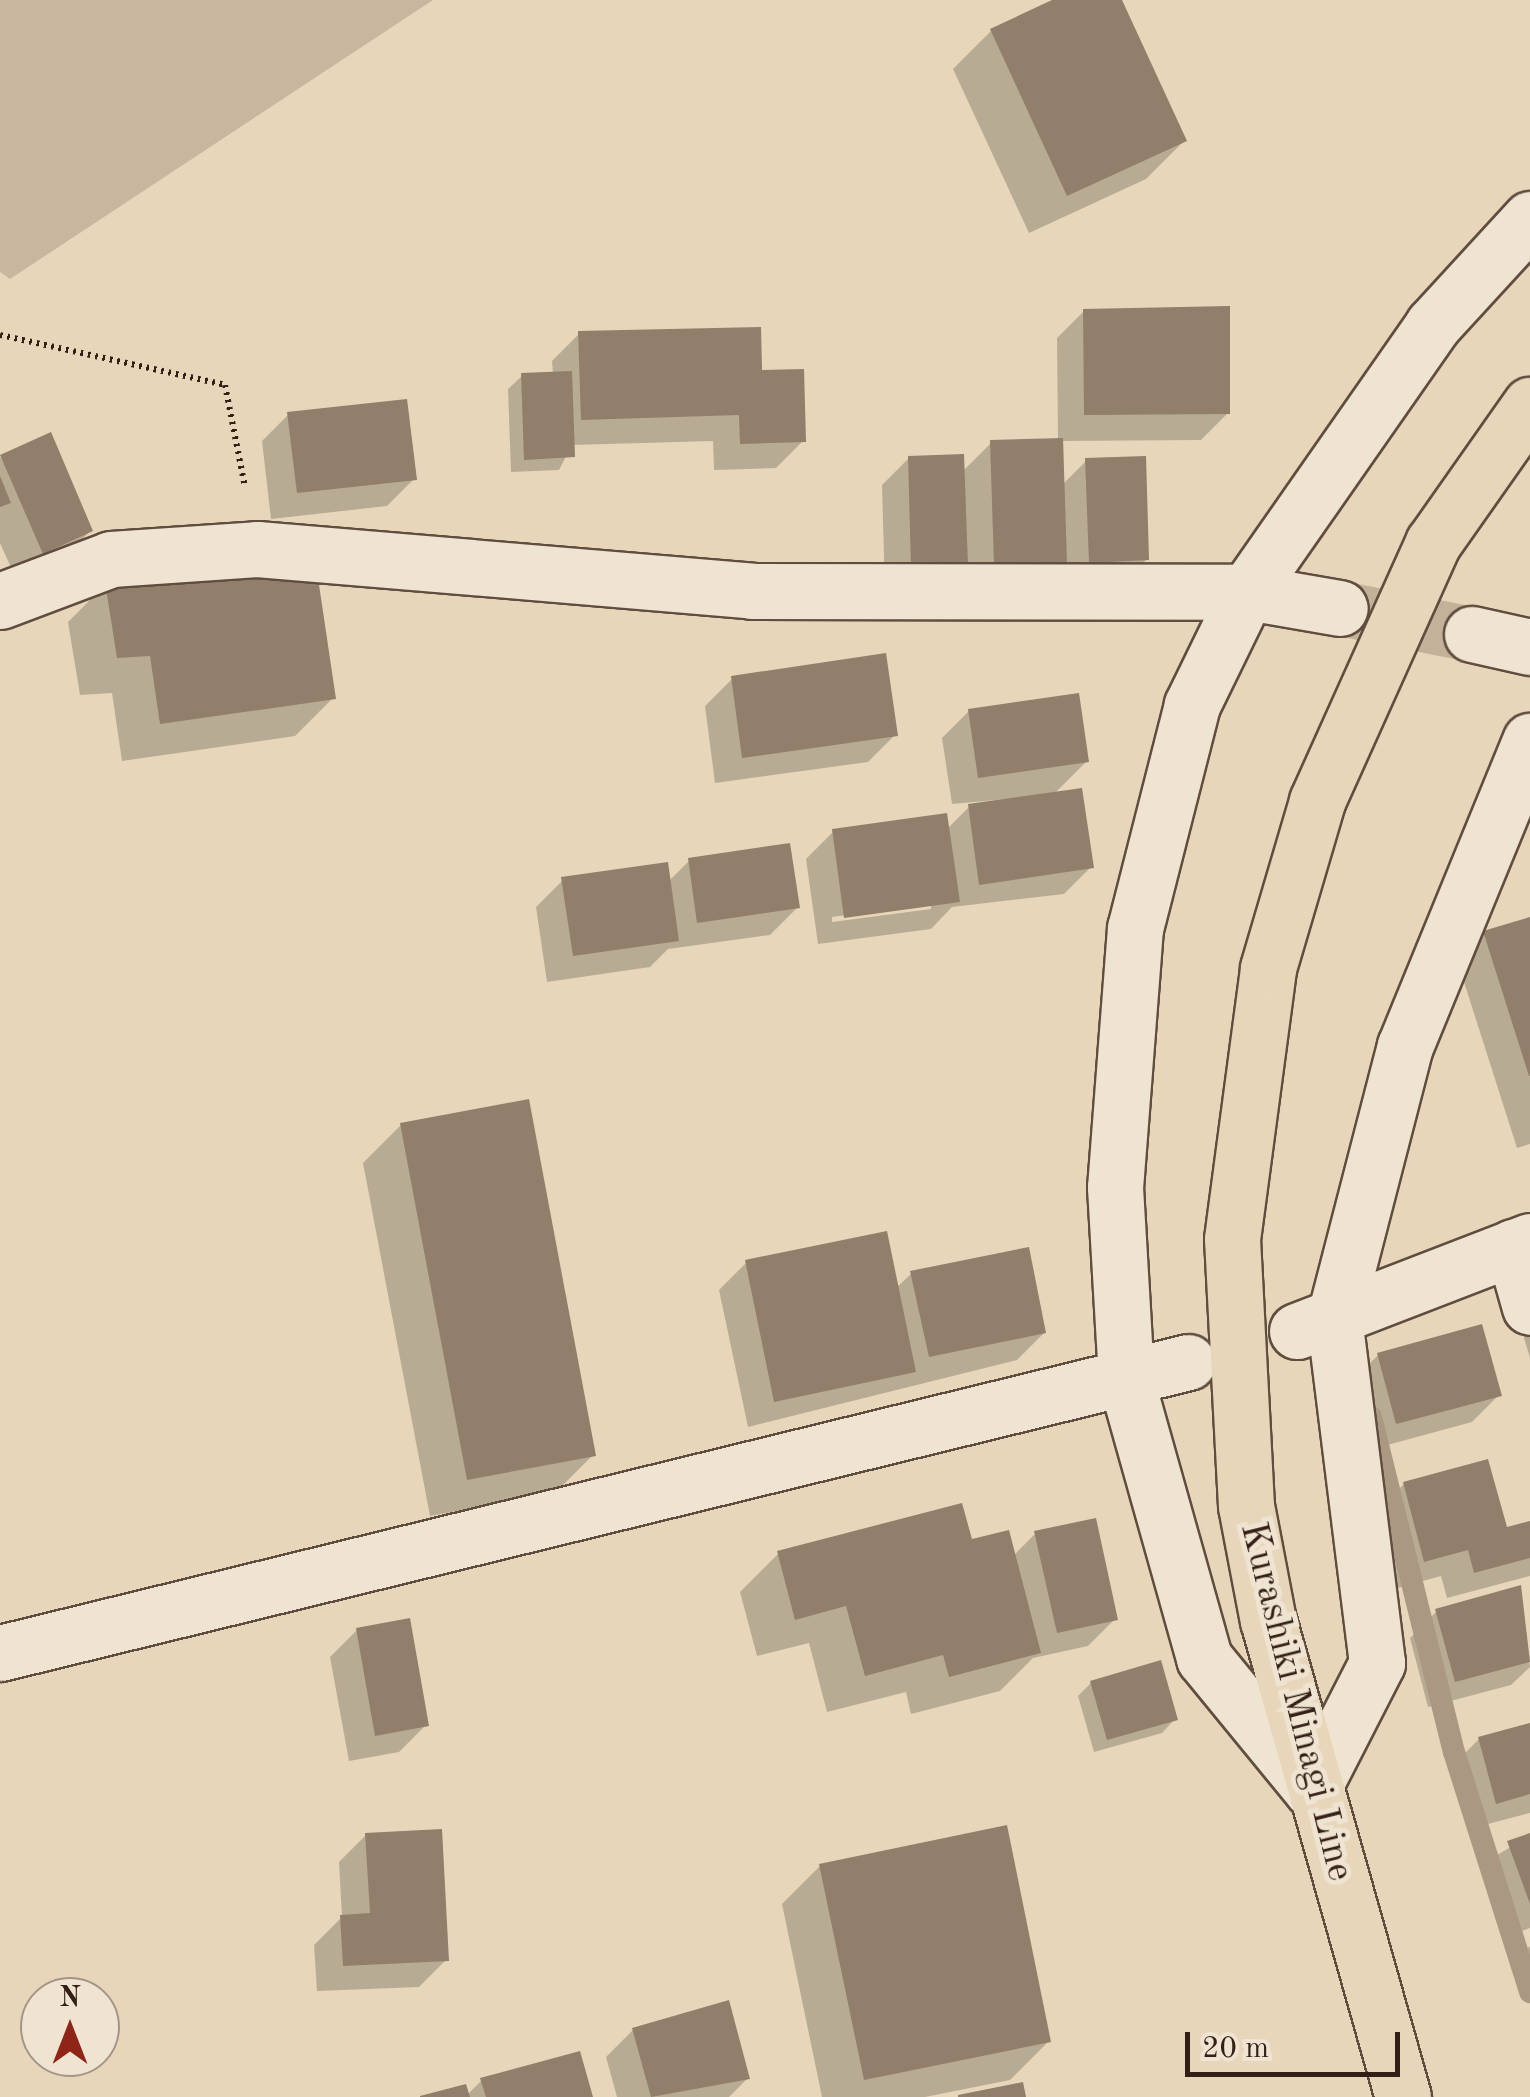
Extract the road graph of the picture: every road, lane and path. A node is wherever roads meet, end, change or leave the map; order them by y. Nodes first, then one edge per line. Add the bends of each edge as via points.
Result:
1 (1530, 219) edge
2 (0, 335) edge
3 (1530, 405) edge
4 (257, 549) junction
5 (1247, 592) junction
6 (0, 601) edge
7 (1340, 608) tunnel mouth
8 (1472, 634) tunnel mouth
9 (1530, 648) edge
10 (1530, 741) edge
11 (1522, 1244) edge
12 (1530, 1307) edge
13 (1316, 1326) junction
14 (1188, 1362) dead end
15 (1126, 1380) junction
16 (0, 1653) edge
17 (1312, 1790) junction
18 (1403, 2097) edge

1 - 5 street via 1433,326
2 - 4 path via 225,385
3 - 17 main road, Kurashiki Minagi Line via 1433,543 1342,734 1290,883 1245,1098 1232,1239 1246,1506
4 - 5 street via 752,591
4 - 6 street via 111,559
5 - 7 street
5 - 15 street via 1192,705 1136,928 1115,1188
8 - 9 street
10 - 13 street via 1404,1046
11 - 12 street
11 - 13 street
13 - 17 street via 1377,1663
14 - 15 street
15 - 16 street
15 - 17 street via 1204,1658
17 - 18 main road, Kurashiki Minagi Line

